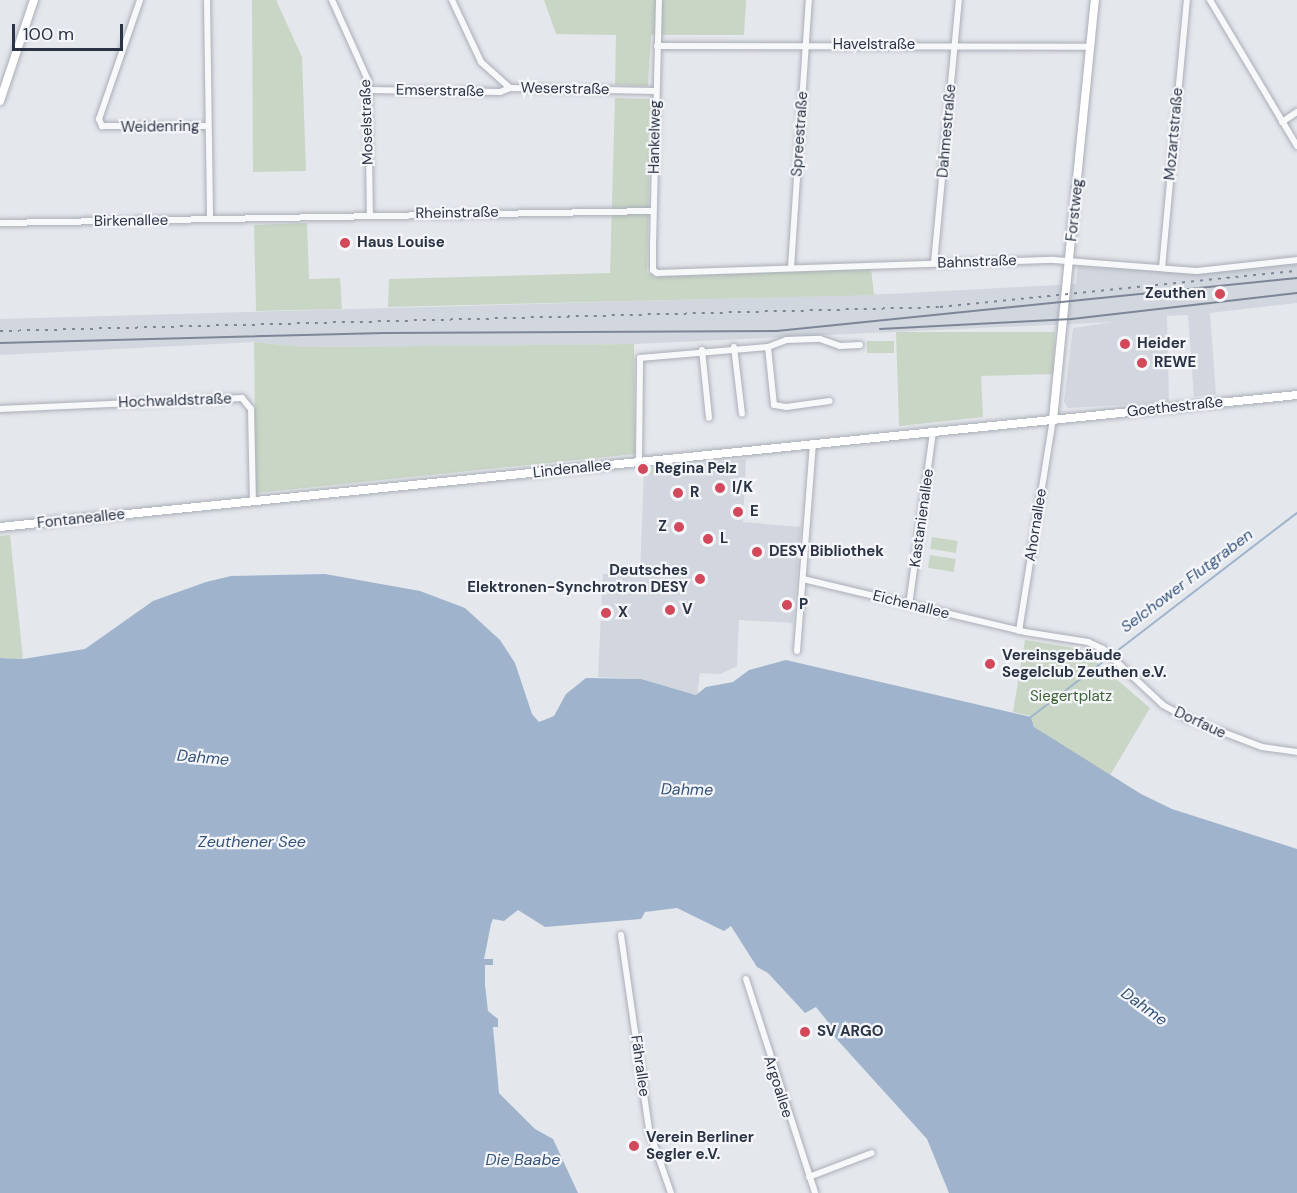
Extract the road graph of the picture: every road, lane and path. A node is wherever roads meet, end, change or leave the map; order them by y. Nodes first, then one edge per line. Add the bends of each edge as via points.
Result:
1 (34, 0) edge
2 (140, 0) edge
3 (207, 0) edge
4 (332, 0) edge
5 (452, 0) edge
6 (659, 0) edge
7 (809, 0) edge
8 (959, 0) edge
9 (1095, 0) edge
10 (1187, 0) edge
11 (1210, 0) edge
12 (657, 46) junction
13 (806, 46) junction
14 (955, 46) junction
15 (1090, 47) junction
16 (510, 88) junction
17 (368, 90) junction
18 (656, 91) junction
19 (0, 101) edge
20 (1297, 112) edge
21 (1282, 122) junction
22 (208, 126) junction
23 (1297, 146) edge
24 (653, 212) junction
25 (370, 216) junction
26 (261, 218) joint
27 (210, 219) junction
28 (0, 223) edge
29 (1297, 260) edge
30 (1070, 261) junction
31 (934, 263) junction
32 (791, 268) junction
33 (1162, 268) junction
34 (657, 273) joint
35 (860, 345) dead end
36 (734, 347) junction
37 (768, 347) junction
38 (702, 350) junction
39 (1297, 396) edge
40 (830, 401) dead end
41 (0, 408) edge
42 (742, 414) dead end
43 (709, 418) dead end
44 (1053, 419) junction
45 (933, 431) junction
46 (813, 444) junction
47 (639, 462) junction
48 (253, 502) junction
49 (163, 511) joint
50 (0, 527) edge
51 (803, 579) junction
52 (909, 605) junction
53 (1019, 631) junction
54 (796, 651) dead end
55 (1297, 752) edge
56 (621, 935) dead end
57 (746, 980) dead end
58 (872, 1153) dead end
59 (810, 1177) junction
60 (671, 1193) edge
61 (815, 1193) edge

1 - 19 main road
2 - 22 street, Weidenring via 99,119 102,126
3 - 22 street
4 - 17 street, Moselstraße via 364,68
5 - 16 street, Weserstraße via 481,62
6 - 12 street, Hankelweg
7 - 13 street, Spreestraße
8 - 14 street, Dahmestraße
9 - 15 main road, Forstweg
10 - 33 street, Mozartstraße
11 - 21 street
12 - 13 street, Havelstraße
12 - 18 street, Hankelweg
13 - 14 street, Havelstraße
13 - 32 street, Spreestraße
14 - 15 street, Havelstraße
14 - 31 street, Dahmestraße
15 - 30 main road, Forstweg
16 - 17 street, Emserstraße via 501,92
16 - 18 street, Weserstraße
17 - 25 street, Moselstraße
18 - 24 street, Hankelweg
20 - 21 street
21 - 23 street
22 - 27 street
24 - 25 street, Rheinstraße
24 - 34 street, Hankelweg via 653,270
25 - 26 street, Rheinstraße
26 - 27 street, Birkenallee
27 - 28 street, Birkenallee
29 - 33 street, Bahnstraße via 1204,270
30 - 31 street, Bahnstraße
30 - 33 street, Bahnstraße
30 - 44 main road, Forstweg
31 - 32 street, Bahnstraße
32 - 34 street, Bahnstraße
35 - 37 street via 808,339 778,340
36 - 37 street
36 - 38 street
36 - 42 street
37 - 40 street via 774,405
38 - 43 street
38 - 47 street via 640,358
39 - 44 main road, Goethestraße
41 - 48 street, Hochwaldstraße via 242,398 251,409
44 - 45 main road, Lindenallee
44 - 53 street, Ahornallee
45 - 46 main road, Lindenallee
45 - 52 street, Kastanienallee
46 - 47 main road, Lindenallee
46 - 51 street
47 - 48 main road, Lindenallee
48 - 49 main road, Lindenallee
49 - 50 main road, Fontaneallee
51 - 52 street, Eichenallee
51 - 54 street
52 - 53 street, Eichenallee
53 - 55 street, Dorfaue via 1088,642 1103,649 1164,705 1186,718 1262,747
56 - 60 street, Fährallee via 649,1130
57 - 59 street, Argoallee
58 - 59 street
59 - 61 street, Argoallee

